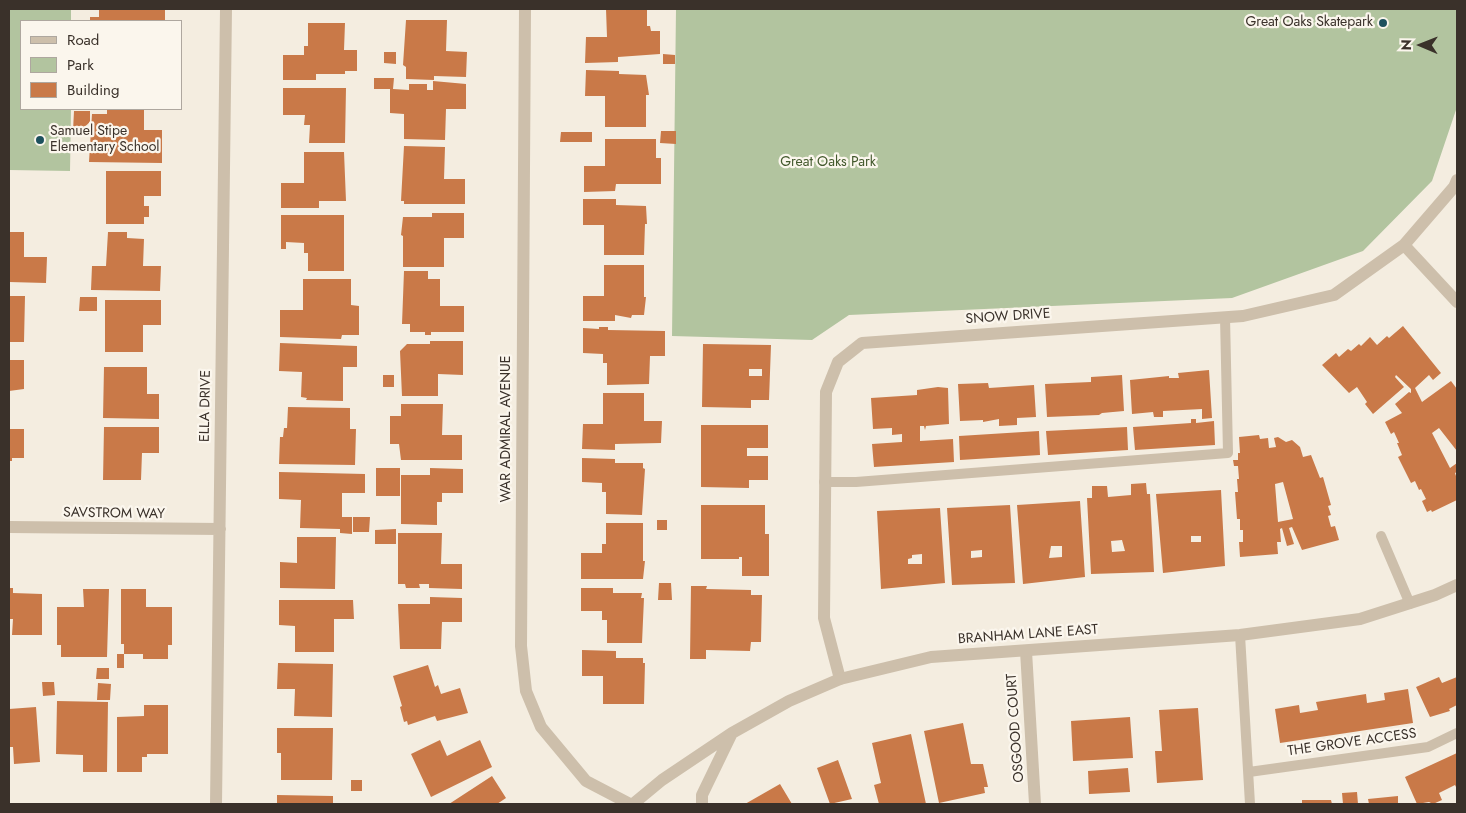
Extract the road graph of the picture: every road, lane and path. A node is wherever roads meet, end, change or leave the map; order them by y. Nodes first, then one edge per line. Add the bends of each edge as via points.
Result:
1 (226, 9) edge
2 (525, 9) edge
3 (1457, 180) edge
4 (1404, 245) junction
5 (1457, 302) edge
6 (1225, 317) junction
7 (824, 482) junction
8 (9, 527) edge
9 (220, 529) junction
10 (1381, 536) dead end
11 (1457, 584) edge
12 (1410, 604) junction
13 (1240, 635) junction
14 (1026, 651) junction
15 (840, 679) junction
16 (732, 733) junction
17 (1457, 734) edge
18 (1249, 772) junction
19 (216, 804) edge
20 (631, 804) edge
21 (702, 804) edge
22 (1035, 804) edge
23 (1250, 804) edge

1 - 9 street, ELLA DRIVE
2 - 20 street, WAR ADMIRAL AVENUE via 521,646 526,691 541,727 586,781
3 - 4 street, SNOW DRIVE
4 - 5 street
4 - 6 street, SNOW DRIVE via 1334,296
6 - 7 street, SNOW DRIVE via 862,343 838,362 826,392
6 - 7 lane via 1228,453
7 - 15 street, SNOW DRIVE via 824,618
8 - 9 street, SAVSTROM WAY
9 - 19 street, ELLA DRIVE
10 - 12 lane
11 - 12 street, BRANHAM LANE EAST
12 - 13 street, BRANHAM LANE EAST via 1360,619
13 - 14 street, BRANHAM LANE EAST
13 - 18 lane
14 - 15 street, BRANHAM LANE EAST via 930,657
14 - 22 street, OSGOOD COURT
15 - 16 street, BRANHAM LANE EAST via 789,701
16 - 20 street, BRANHAM LANE EAST
16 - 21 street via 702,795
17 - 18 lane, THE GROVE ACCESS via 1428,746
18 - 23 lane

